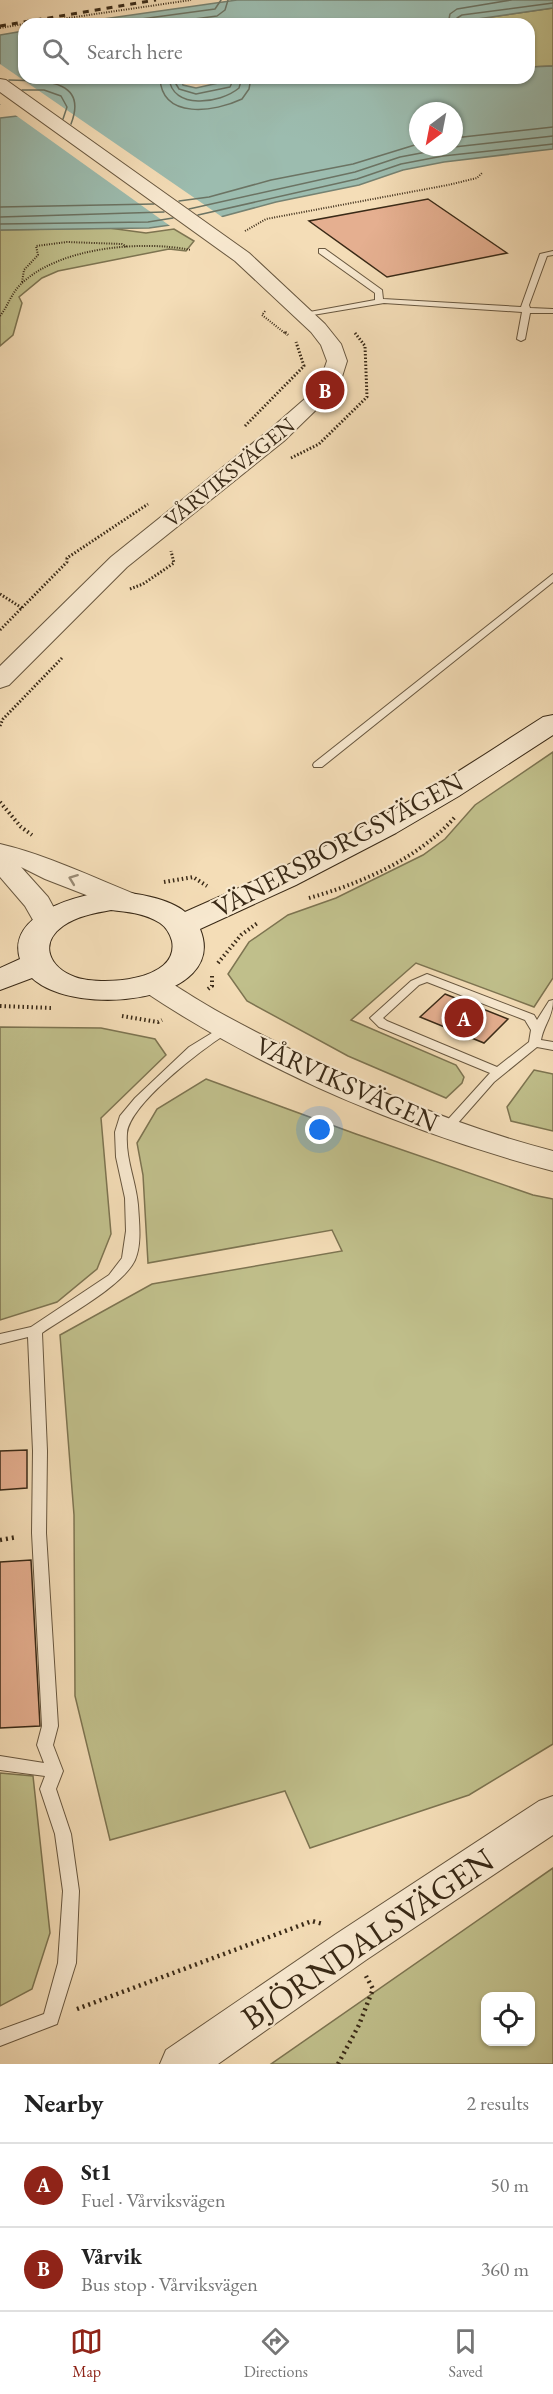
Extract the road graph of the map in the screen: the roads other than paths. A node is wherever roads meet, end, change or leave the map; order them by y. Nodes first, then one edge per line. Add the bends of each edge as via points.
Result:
1 (0, 84) edge
2 (322, 251) dead end
3 (553, 253) edge
4 (379, 301) junction
5 (526, 310) junction
6 (553, 311) edge
7 (304, 315) junction
8 (521, 339) dead end
9 (553, 577) edge
10 (0, 680) edge
11 (553, 723) edge
12 (318, 765) dead end
13 (0, 852) edge
14 (0, 857) edge
15 (127, 901) junction
16 (47, 921) junction
17 (183, 925) junction
18 (36, 964) junction
19 (152, 984) junction
20 (0, 998) edge
21 (553, 1005) edge
22 (225, 1029) junction
23 (536, 1036) junction
24 (553, 1046) edge
25 (498, 1072) junction
26 (446, 1129) junction
27 (553, 1161) edge
28 (35, 1331) junction
29 (0, 1339) edge
30 (0, 1763) edge
31 (55, 1771) junction
32 (553, 1813) edge
33 (0, 2038) edge
34 (182, 2064) edge

1 - 7 street, VÅRVIKSVÄGEN via 208,231
2 - 4 lane via 379,292
3 - 5 lane via 544,254
4 - 5 lane
4 - 7 lane
5 - 6 lane
5 - 8 lane
7 - 10 street, VÅRVIKSVÄGEN via 336,355 334,375 325,390 276,436 119,562
9 - 12 lane
11 - 17 main road, VÄNERSBORGSVÄGEN via 386,827
15 -> 13 street
14 - 16 street via 7,870 41,905
15 - 16 main road, VÄNERSBORGSVÄGEN via 79,905
15 - 17 main road, VÄNERSBORGSVÄGEN via 160,909
16 - 18 main road via 33,941 31,949
17 - 19 main road, VÄNERSBORGSVÄGEN via 190,941 187,958 174,973
18 - 19 main road, VÄNERSBORGSVÄGEN via 52,979 77,989 115,992
18 - 20 main road
19 - 22 street, VÅRVIKSVÄGEN
21 - 23 lane
22 - 26 street, VÅRVIKSVÄGEN via 363,1095
22 - 28 lane via 193,1050 126,1116 121,1132 131,1198 133,1231 129,1259 114,1278
23 - 24 lane
23 - 25 lane
23 - 25 lane via 530,1018 427,978 415,983 376,1018
25 - 26 lane
26 - 27 street, VÅRVIKSVÄGEN
28 - 29 lane
28 - 31 lane via 39,1533 50,1726 45,1745
30 - 31 lane
31 - 33 lane via 48,1789 63,1834 71,1891 67,1963 51,2019
32 - 34 street, BJÖRNDALSVÄGEN

